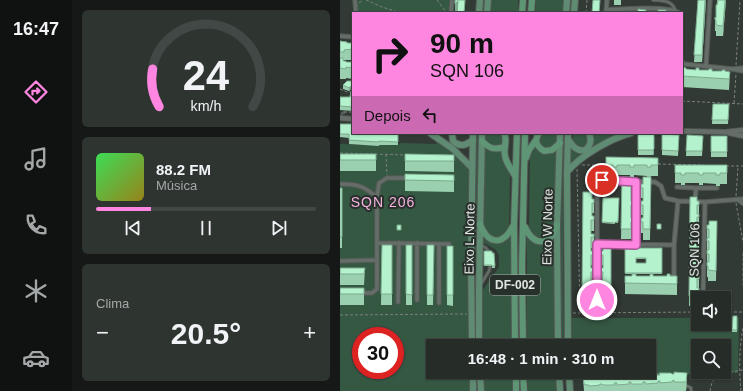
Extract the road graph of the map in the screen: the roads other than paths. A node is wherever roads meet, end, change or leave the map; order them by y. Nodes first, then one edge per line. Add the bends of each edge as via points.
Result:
1 (356, 0) edge
2 (452, 0) edge
3 (480, 0) edge
4 (488, 0) edge
5 (522, 0) edge
6 (532, 0) edge
7 (567, 0) edge
8 (575, 0) edge
9 (607, 0) edge
10 (653, 0) edge
11 (710, 0) edge
12 (650, 8) junction
13 (675, 10) junction
14 (356, 12) edge
15 (451, 12) edge
16 (479, 12) edge
17 (487, 12) edge
18 (522, 12) edge
19 (531, 12) edge
20 (566, 12) edge
21 (574, 12) edge
22 (606, 12) edge
23 (650, 12) edge
24 (678, 12) edge
25 (340, 36) edge
26 (352, 38) edge
27 (683, 63) edge
28 (705, 66) junction
29 (743, 68) edge
30 (735, 69) junction
31 (703, 72) edge
32 (743, 72) edge
33 (340, 118) edge
34 (352, 118) edge
35 (743, 130) edge
36 (683, 131) edge
37 (725, 132) junction
38 (431, 134) edge
39 (452, 134) edge
40 (473, 134) edge
41 (482, 134) edge
42 (504, 134) edge
43 (517, 134) edge
44 (525, 134) edge
45 (539, 134) edge
46 (560, 134) edge
47 (589, 134) edge
48 (629, 134) edge
49 (568, 136) edge
50 (743, 136) edge
51 (473, 140) junction
52 (536, 140) junction
53 (482, 141) junction
54 (560, 143) junction
55 (505, 147) junction
56 (524, 161) junction
57 (472, 168) junction
58 (567, 172) junction
59 (515, 176) junction
60 (415, 178) edge
61 (602, 180) dead end
62 (636, 182) junction
63 (340, 184) edge
64 (677, 187) dead end
65 (696, 188) junction
66 (717, 188) dead end
67 (377, 197) junction
68 (597, 197) dead end
69 (678, 201) junction
70 (742, 201) edge
71 (695, 202) junction
72 (705, 202) junction
73 (480, 224) junction
74 (514, 225) junction
75 (557, 225) junction
76 (524, 226) junction
77 (378, 243) junction
78 (398, 243) junction
79 (417, 243) junction
80 (440, 244) junction
81 (449, 244) edge
82 (480, 244) junction
83 (597, 244) junction
84 (636, 245) junction
85 (674, 245) junction
86 (490, 253) edge
87 (377, 260) junction
88 (340, 261) edge
89 (490, 267) edge
90 (663, 279) edge
91 (479, 289) junction
92 (703, 291) edge
93 (354, 293) edge
94 (417, 300) dead end
95 (597, 300) dead end
96 (398, 302) dead end
97 (439, 304) dead end
98 (472, 339) edge
99 (480, 339) edge
100 (515, 339) edge
101 (523, 339) edge
102 (558, 339) edge
103 (568, 339) edge
104 (473, 379) edge
105 (480, 379) edge
106 (516, 379) edge
107 (523, 379) edge
108 (559, 379) edge
109 (569, 379) edge
110 (687, 386) edge
111 (473, 391) edge
112 (481, 391) edge
113 (516, 391) edge
114 (524, 391) edge
115 (560, 391) edge
116 (570, 391) edge
117 (691, 391) edge

1 - 14 street
2 - 15 street
3 - 16 main road
4 - 17 main road
5 - 18 highway
6 - 19 highway
7 - 20 main road
8 - 21 main road
9 - 22 street
10 - 13 lane via 669,1
11 - 28 street
12 - 13 street
12 - 22 street
12 - 23 street
13 - 24 street
25 - 26 street
27 - 28 street
28 - 30 street
28 - 31 street
29 - 30 street
30 - 32 street
33 - 34 street
35 - 37 street
36 - 37 street
37 - 50 street
38 - 57 main road via 453,149
39 - 51 main road via 453,141 458,145
40 - 51 main road, Eixo L Norte
41 - 53 main road, Eixo L Norte
42 - 55 highway
43 - 59 highway, DF-002
44 - 56 highway, DF-002
45 - 52 highway
46 - 54 main road, Eixo W Norte
47 - 49 main road via 591,143 584,150 575,148
48 - 58 main road via 588,153
49 - 58 main road, Eixo W Norte
51 - 57 main road, Eixo L Norte
52 - 54 highway via 544,151 552,150
52 - 56 highway
53 - 55 highway via 491,149
53 - 73 main road, Eixo L Norte
54 - 75 main road, Eixo W Norte
55 - 59 highway via 505,158
56 - 76 highway, DF-002
57 - 98 main road, Eixo L Norte
58 - 103 main road, Eixo W Norte
59 - 74 highway, DF-002
60 - 67 street via 387,178 379,182
61 - 62 street
62 - 69 street via 658,183 665,198
62 - 84 street
63 - 67 street via 358,185
64 - 65 street
65 - 66 street
65 - 71 street
67 - 77 street
68 - 83 street
69 - 71 street
69 - 85 street, SQN 106
70 - 72 street
71 - 72 street
72 - 92 street, SQN 106
73 - 74 highway via 485,234 496,240 509,234
73 - 82 main road, Eixo L Norte
74 - 100 highway, DF-002
75 - 76 highway via 553,235 541,242 531,238
75 - 102 main road, Eixo W Norte
76 - 101 highway, DF-002
77 - 78 street
77 - 87 street
78 - 79 street
78 - 96 street
79 - 80 street
79 - 94 street
80 - 81 street
80 - 97 street
82 - 86 lane
82 - 91 main road, Eixo L Norte
83 - 84 street, SQN 106
83 - 95 street
84 - 85 street, SQN 106
85 - 90 street, SQN 106 via 674,275 673,278
87 - 88 street
87 - 93 street via 376,290 369,293
89 - 91 lane
91 - 99 main road, Eixo L Norte
104 - 111 main road
105 - 112 main road
106 - 113 highway
107 - 114 highway
108 - 115 main road
109 - 116 main road
110 - 117 lane

